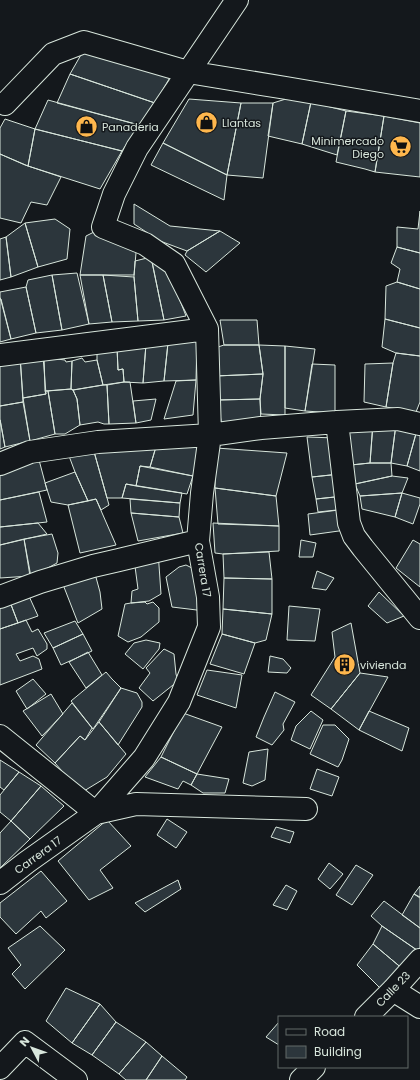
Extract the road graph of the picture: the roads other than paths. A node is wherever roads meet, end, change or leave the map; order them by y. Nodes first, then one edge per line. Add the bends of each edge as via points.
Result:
1 (237, 0) edge
2 (188, 72) junction
3 (5, 104) dead end
4 (420, 111) edge
5 (207, 329) junction
6 (0, 355) edge
7 (337, 422) junction
8 (420, 424) edge
9 (210, 435) junction
10 (0, 464) edge
11 (198, 541) junction
12 (0, 597) edge
13 (420, 618) edge
14 (0, 736) edge
15 (306, 809) dead end
16 (96, 813) junction
17 (0, 883) edge
18 (420, 960) edge
19 (393, 990) junction
20 (420, 1007) edge
21 (367, 1016) edge
22 (0, 1068) edge
23 (313, 1068) edge
24 (76, 1080) edge
25 (301, 1080) edge

1 - 2 street
2 - 3 street via 84,42 53,54
2 - 4 street
2 - 5 street, Carrera 17 via 137,148 114,194 103,227 145,244 174,264
5 - 6 street
5 - 9 street, Carrera 17
7 - 8 street via 398,419
7 - 9 street
7 - 13 street via 350,529
9 - 10 street via 98,442 30,452
9 - 11 street, Carrera 17
11 - 12 street via 93,566
11 - 16 street, Carrera 17 via 208,597 209,627 179,702 144,758
14 - 16 street
15 - 16 street via 136,804
16 - 17 street, Carrera 17
18 - 19 street, Calle 23
19 - 20 street
19 - 21 street, Calle 23
22 - 24 street via 25,1042
23 - 25 street

